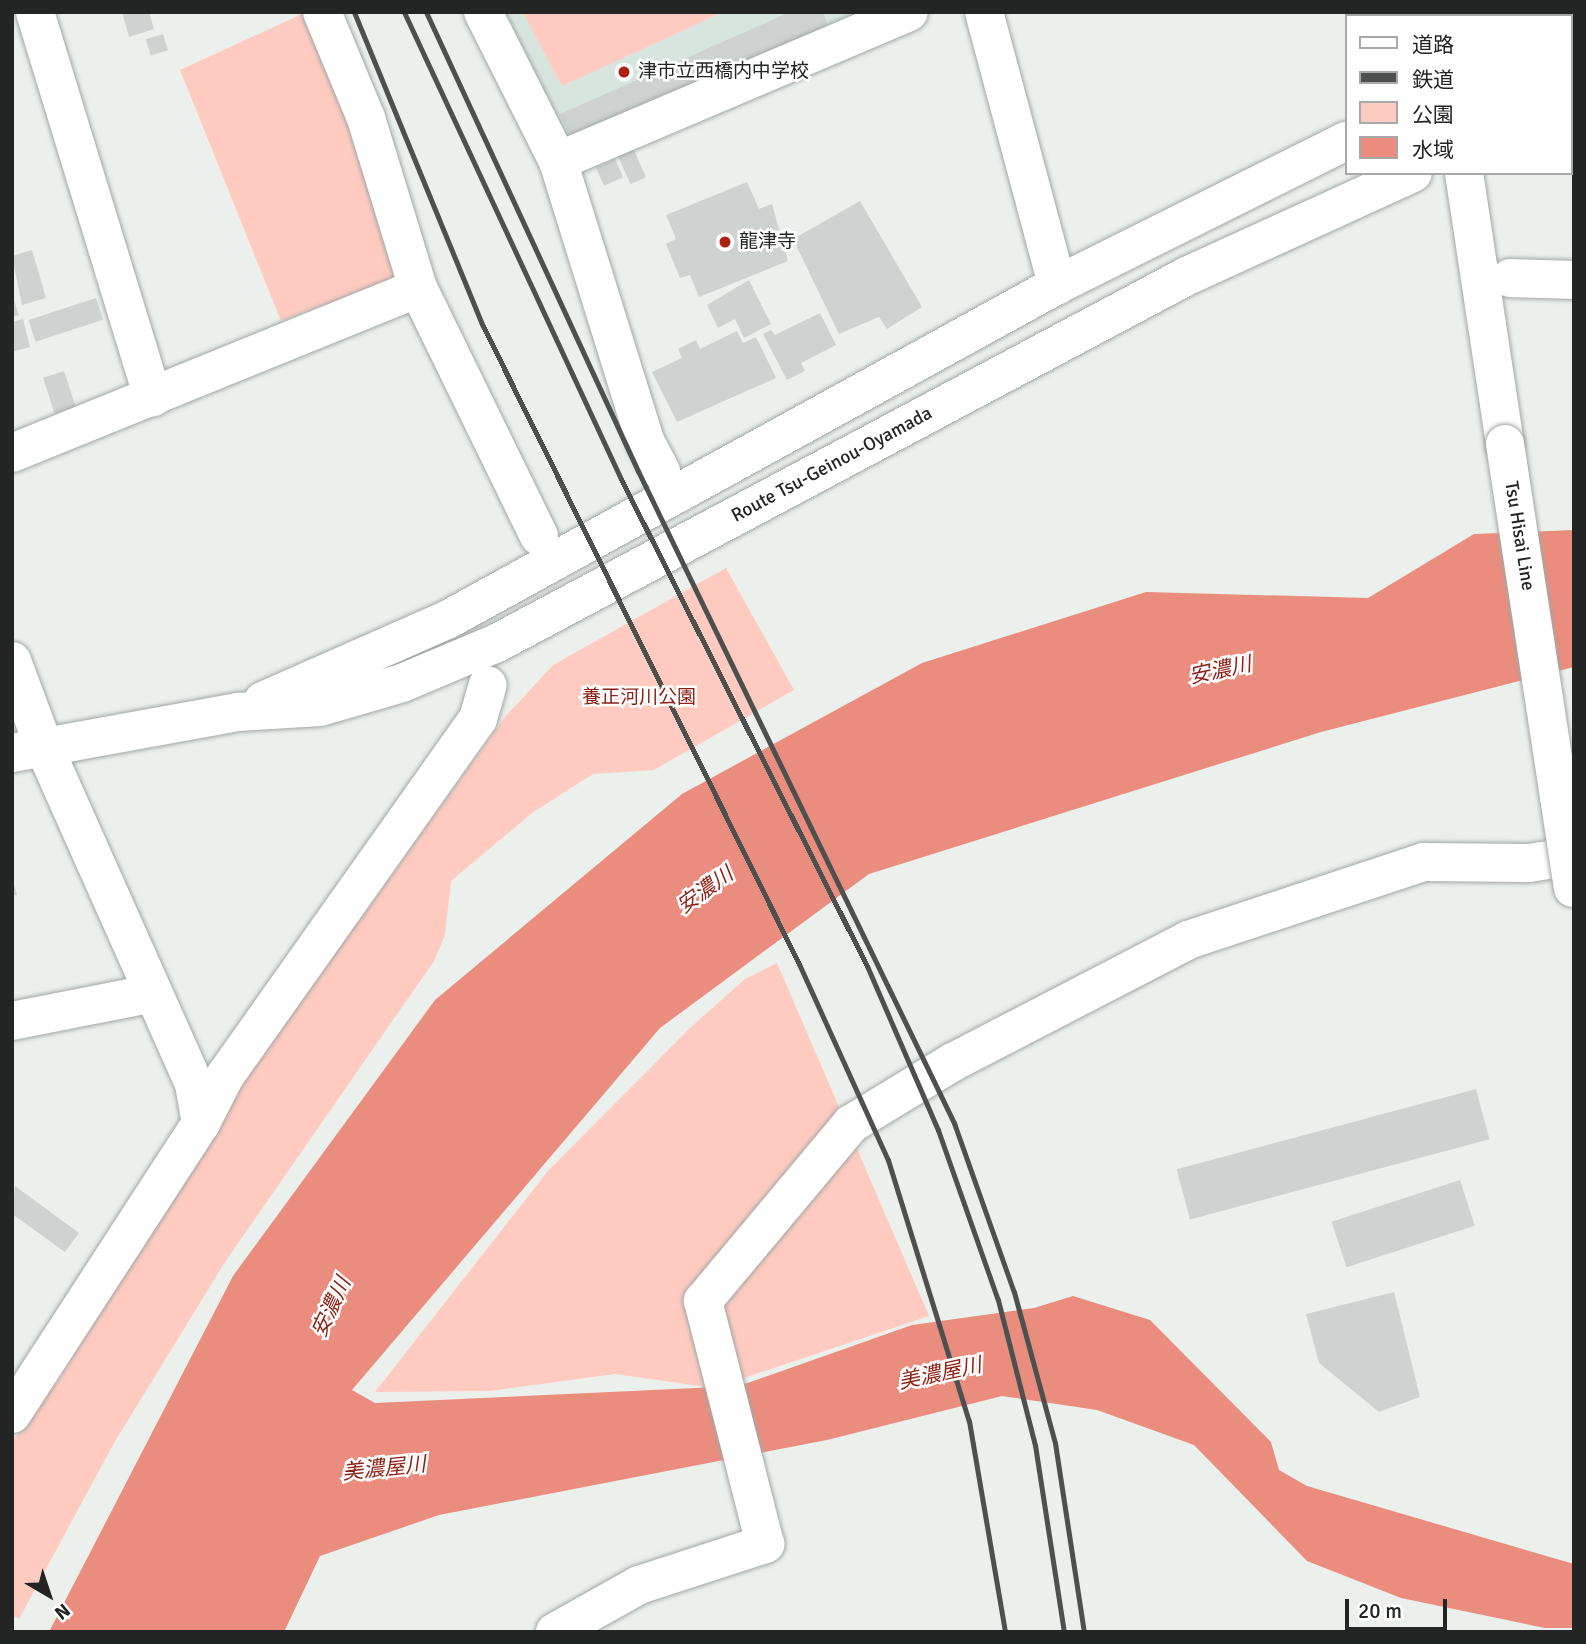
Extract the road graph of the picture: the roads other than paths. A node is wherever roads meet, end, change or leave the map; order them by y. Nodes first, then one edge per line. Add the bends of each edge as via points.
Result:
1 (35, 12) edge
2 (321, 12) edge
3 (483, 12) edge
4 (909, 12) edge
5 (984, 12) edge
6 (1344, 142) edge
7 (558, 160) junction
8 (1409, 175) edge
9 (1464, 175) edge
10 (1510, 278) dead end
11 (1574, 280) edge
12 (1057, 285) junction
13 (418, 288) junction
14 (153, 397) junction
15 (12, 453) edge
16 (662, 471) dead end
17 (538, 536) dead end
18 (12, 661) edge
19 (488, 685) dead end
20 (238, 712) junction
21 (28, 750) edge
22 (1573, 881) edge
23 (150, 994) junction
24 (12, 1021) edge
25 (201, 1123) junction
26 (12, 1414) edge
27 (555, 1632) edge

1 - 14 street
2 - 13 street via 366,118
3 - 7 street
4 - 7 street
5 - 12 street
6 - 12 street, Route Tsu-Geinou-Oyamada
7 - 16 street via 646,443
8 - 20 street, Route Tsu-Geinou-Oyamada via 1176,282 497,643 402,683 320,707
9 - 22 street, Tsu Hisai Line, bridge
10 - 11 street
12 - 20 street, Route Tsu-Geinou-Oyamada via 547,568
13 - 14 street
13 - 17 street
14 - 15 street
18 - 21 street
19 - 25 street via 478,719 225,1076
20 - 21 street, Route Tsu-Geinou-Oyamada
21 - 23 street
22 - 27 street via 1529,863 1424,862 1188,940 953,1062 851,1124 703,1301 765,1544 639,1585
23 - 24 street
23 - 25 street via 194,1084
25 - 26 street

